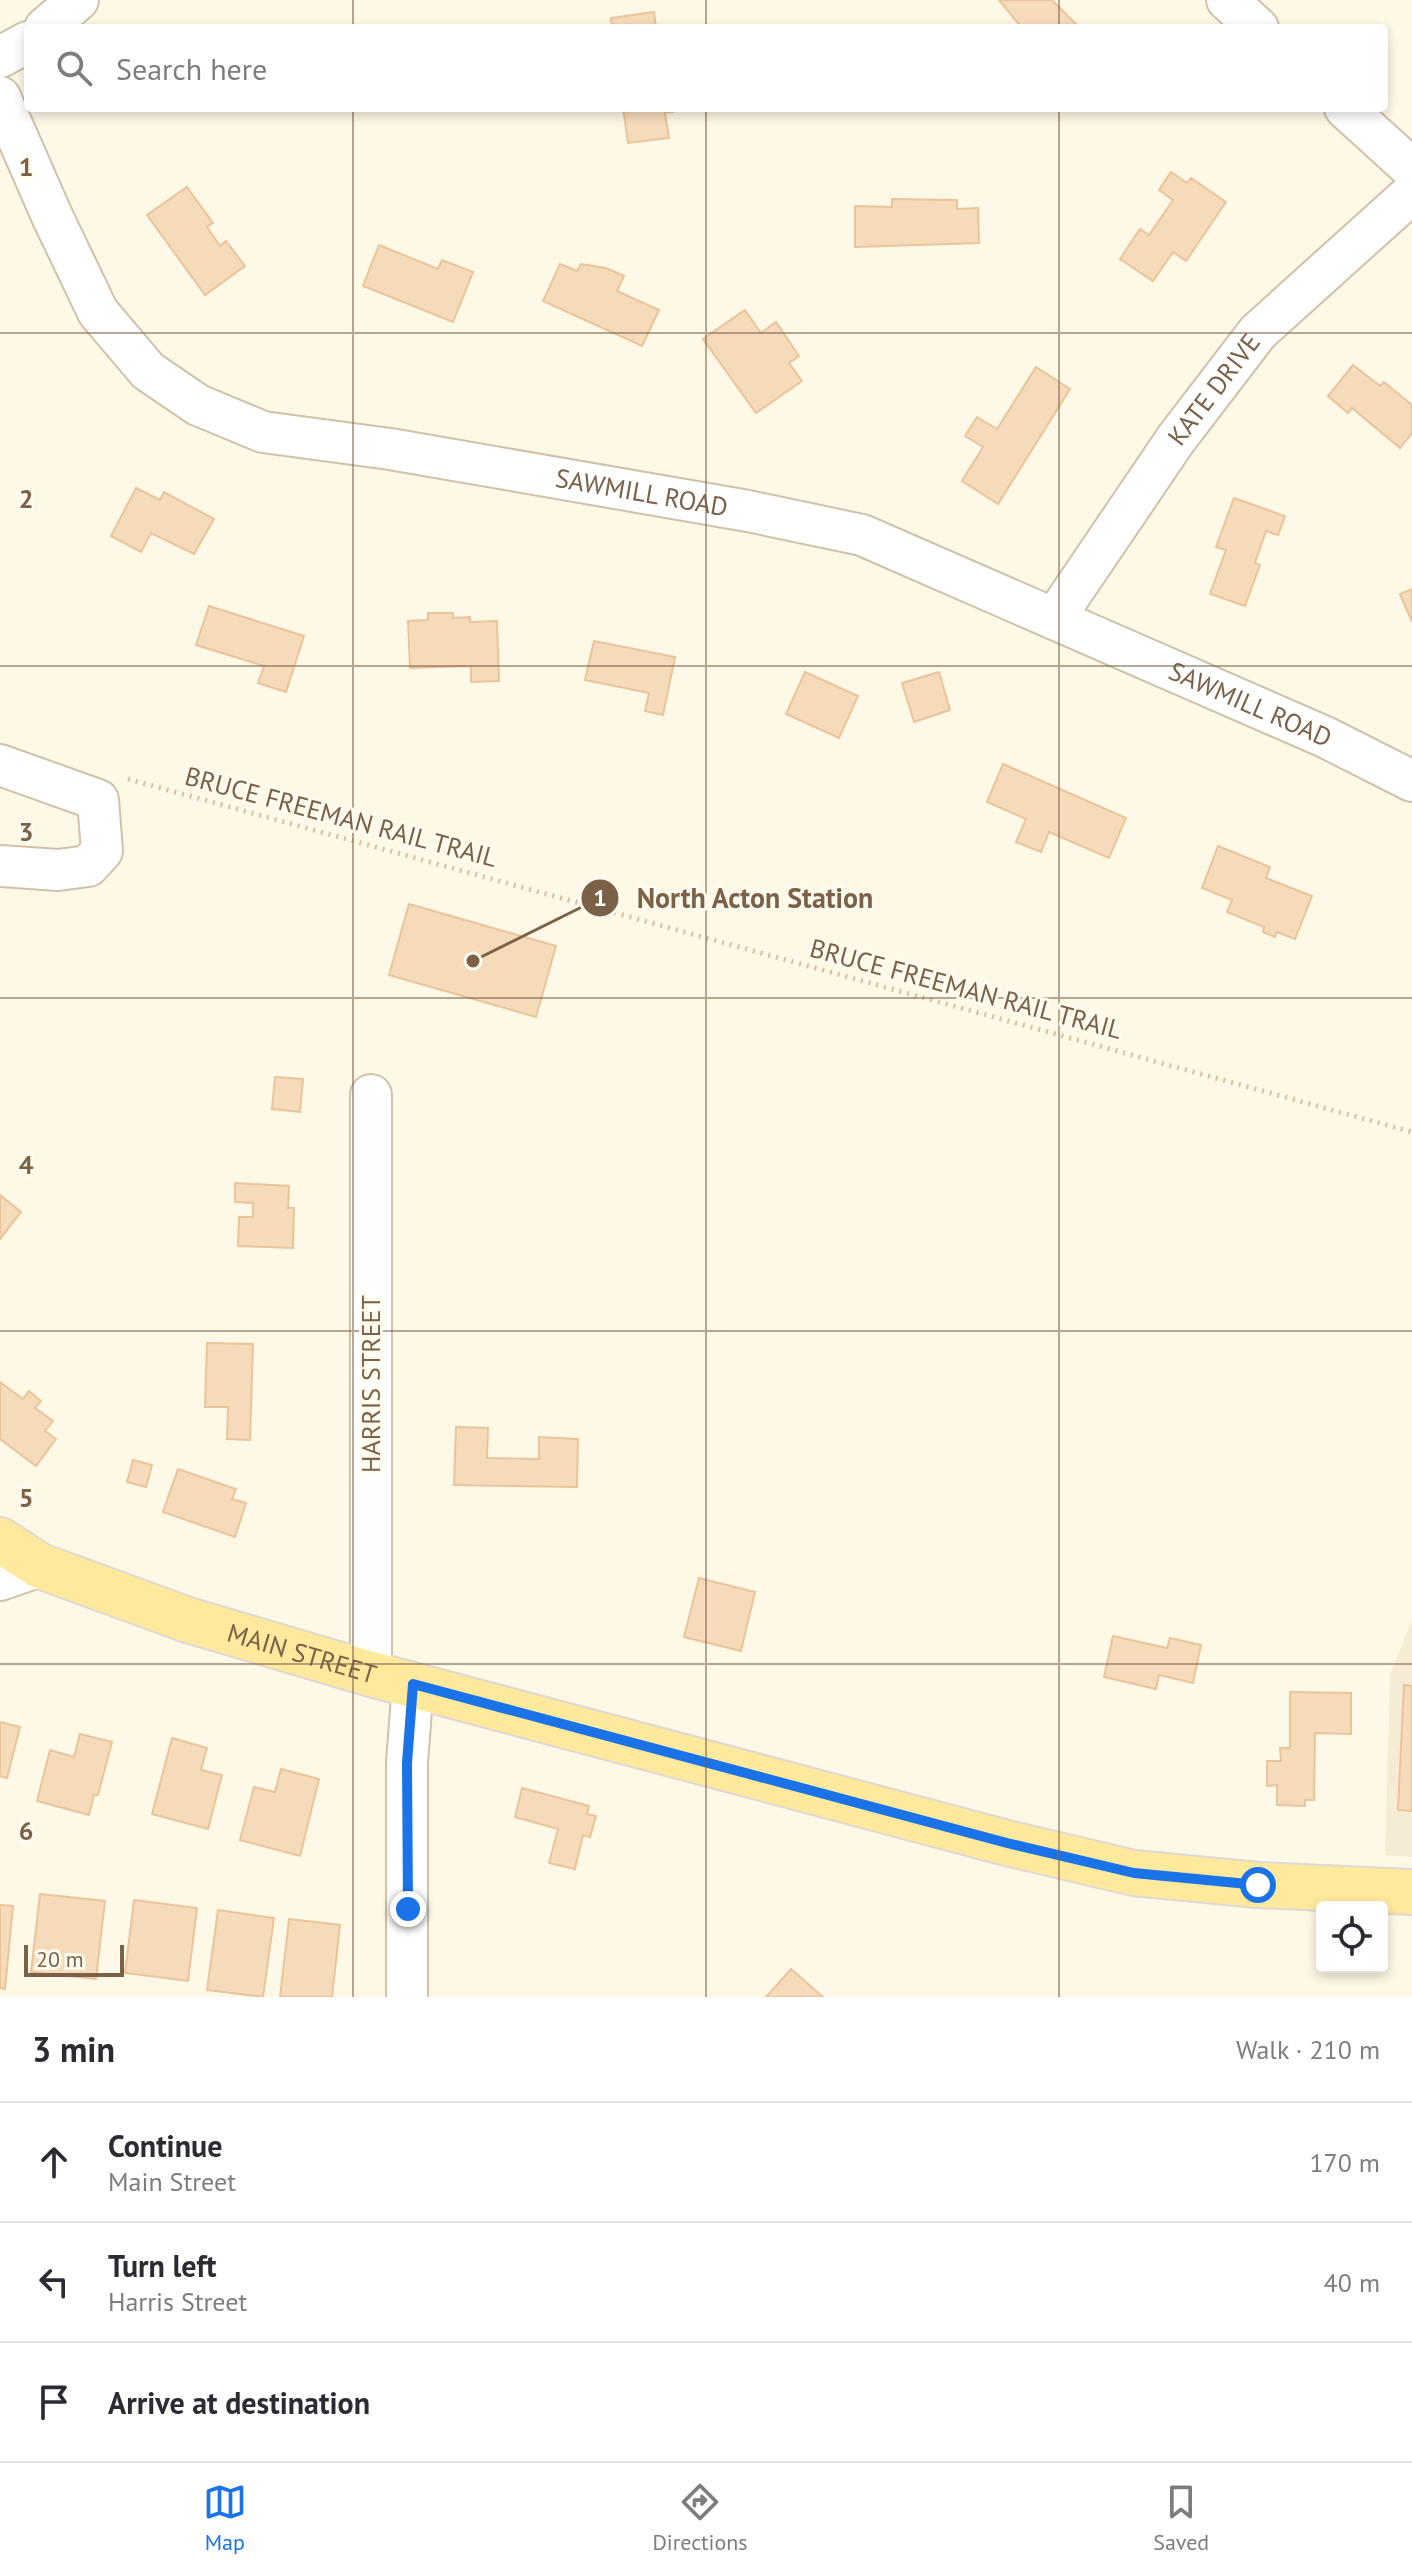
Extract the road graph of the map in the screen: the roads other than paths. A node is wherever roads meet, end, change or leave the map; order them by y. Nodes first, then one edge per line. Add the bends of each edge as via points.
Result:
1 (78, 0) edge
2 (1227, 0) edge
3 (50, 24) edge
4 (1254, 24) edge
5 (24, 44) edge
6 (0, 57) edge
7 (0, 97) edge
8 (1349, 112) edge
9 (1412, 169) edge
10 (1412, 193) edge
11 (1054, 619) junction
12 (0, 765) edge
13 (1412, 781) edge
14 (0, 866) edge
15 (371, 1095) dead end
16 (0, 1540) edge
17 (40, 1566) junction
18 (0, 1580) edge
19 (371, 1674) junction
20 (413, 1684) junction
21 (1412, 1892) edge
22 (407, 1997) edge

1 - 3 street
2 - 4 street
5 - 6 street
7 - 11 street, SAWMILL ROAD via 98,312 148,371 198,405 263,432 390,449 862,535
8 - 9 street
10 - 11 street, KATE DRIVE via 1258,332 1176,439
11 - 13 street, SAWMILL ROAD via 1325,737
12 - 14 street via 98,800 102,851 88,866
15 - 19 street, HARRIS STREET
16 - 17 main road, MAIN STREET
17 - 18 street
17 - 19 main road, MAIN STREET via 188,1620
19 - 20 main road, MAIN STREET
20 - 21 main road, MAIN STREET via 1134,1873
20 - 22 street via 407,1763

